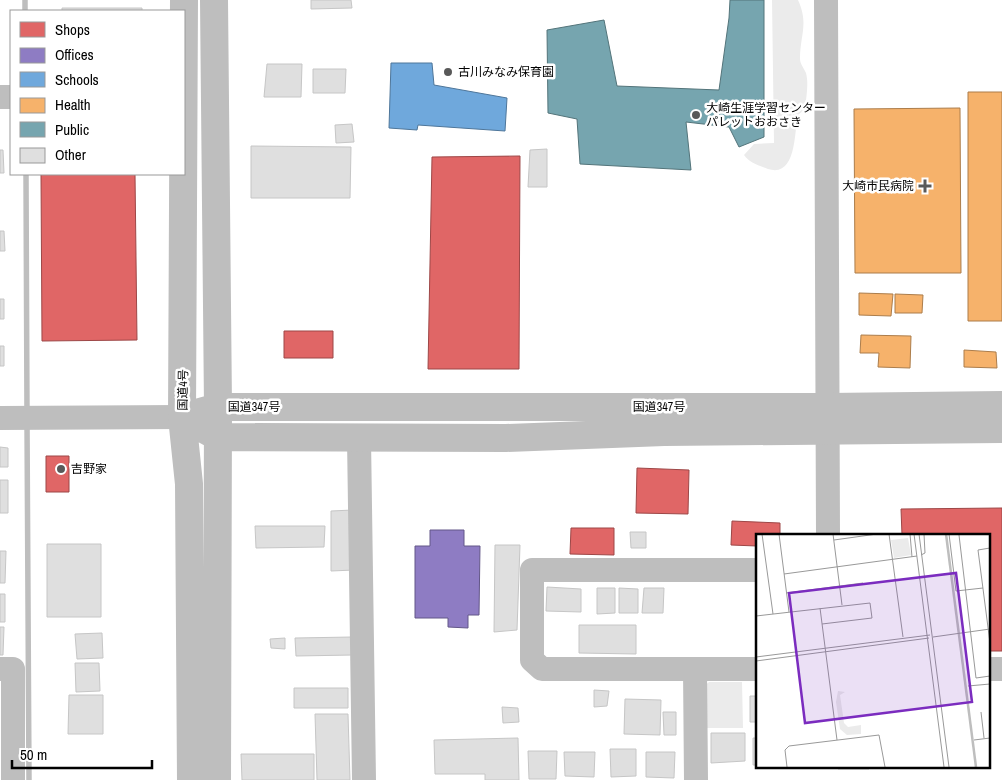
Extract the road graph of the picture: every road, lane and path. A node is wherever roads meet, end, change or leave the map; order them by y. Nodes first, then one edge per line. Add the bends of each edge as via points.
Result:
1 (214, 0) edge
2 (826, 0) edge
3 (183, 175) edge
4 (1002, 405) edge
5 (218, 407) junction
6 (7, 418) edge
7 (182, 418) junction
8 (827, 419) junction
9 (1002, 429) edge
10 (218, 438) junction
11 (359, 438) junction
12 (828, 534) edge
13 (756, 570) edge
14 (0, 669) edge
15 (695, 669) junction
16 (756, 669) edge
17 (13, 780) edge
18 (191, 780) edge
19 (217, 780) edge
20 (364, 780) edge
21 (696, 780) edge

1 - 5 highway
2 - 8 street
3 - 7 highway, 国道4号
4 - 8 highway, 国道347号
5 - 7 highway, 国道347号
5 - 8 highway, 国道347号
5 - 10 highway
6 - 7 street
7 - 10 highway, 国道347号
7 - 18 highway, 国道4号 via 189,484
8 - 9 highway, 国道347号
8 - 11 highway, 国道347号 via 664,432 506,438
8 - 12 street
10 - 11 highway, 国道347号
10 - 19 highway
11 - 20 street
13 - 15 street via 532,570 532,660 542,668
14 - 17 street via 13,669
15 - 16 street
15 - 21 street

